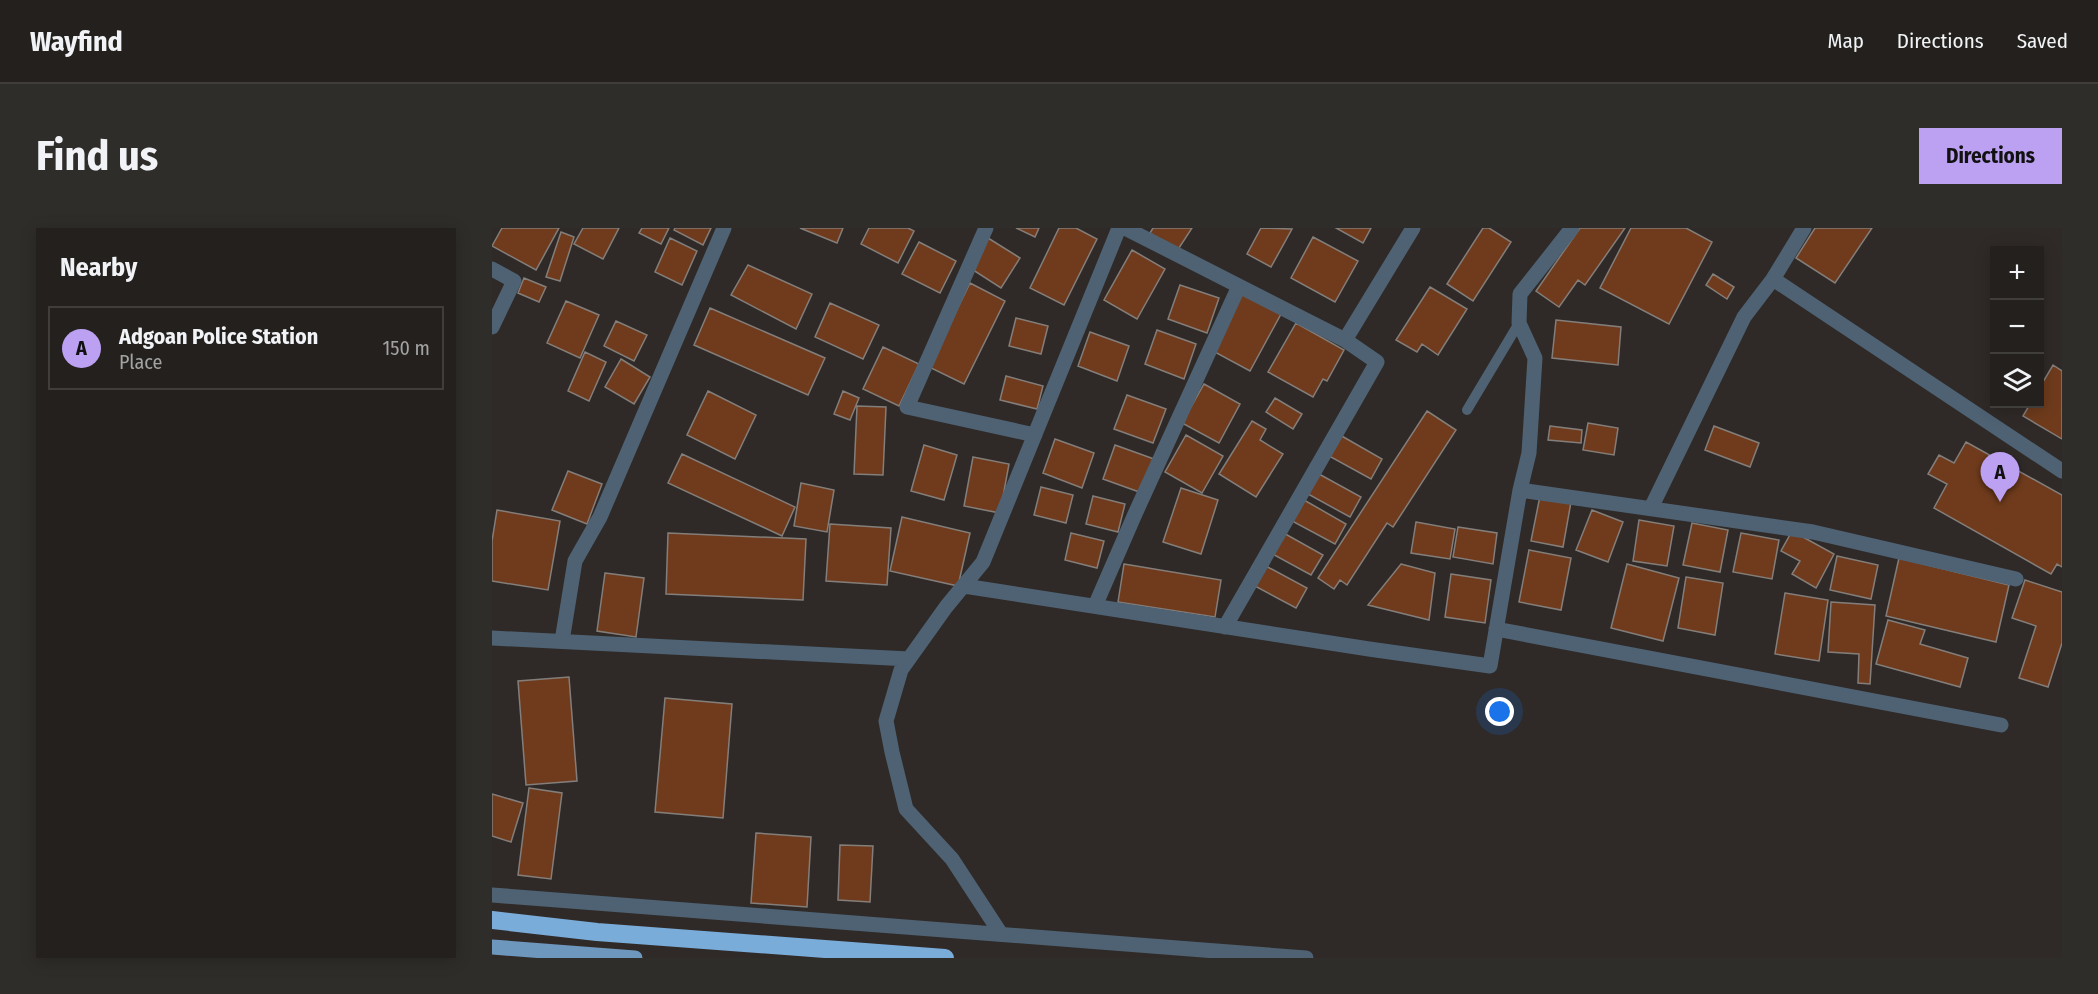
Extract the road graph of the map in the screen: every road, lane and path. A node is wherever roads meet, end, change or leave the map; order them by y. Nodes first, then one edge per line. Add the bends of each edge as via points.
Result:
1 (724, 228) edge
2 (986, 228) edge
3 (1119, 228) edge
4 (1125, 228) edge
5 (1413, 228) edge
6 (1572, 228) edge
7 (1804, 228) edge
8 (492, 269) edge
9 (1773, 279) junction
10 (1239, 286) junction
11 (1519, 323) junction
12 (492, 327) edge
13 (1345, 340) junction
14 (1467, 411) dead end
15 (1035, 435) junction
16 (2062, 471) edge
17 (1521, 490) junction
18 (1651, 508) junction
19 (2016, 579) dead end
20 (964, 586) junction
21 (1095, 606) junction
22 (1225, 627) junction
23 (1496, 629) junction
24 (492, 638) edge
25 (562, 641) junction
26 (909, 659) junction
27 (2001, 725) dead end
28 (492, 895) edge
29 (492, 920) edge
30 (1001, 934) junction
31 (492, 947) edge
32 (635, 958) edge
33 (945, 958) edge
34 (1306, 958) edge

1 - 25 street via 600,518 575,561
2 - 15 street via 908,407
3 - 15 street
4 - 10 street
5 - 13 street
6 - 11 street via 1520,294
7 - 9 street
8 - 12 street via 514,280
9 - 16 street
9 - 18 street via 1744,317
10 - 13 street
10 - 21 street
11 - 14 lane
11 - 17 street via 1535,358 1529,453
13 - 22 street via 1377,362
15 - 20 street via 983,562
17 - 18 street
17 - 23 street
18 - 19 street via 1813,532
20 - 21 street
20 - 26 street
21 - 22 street
22 - 23 street via 1490,666
23 - 27 street
24 - 25 street
25 - 26 street
26 - 30 street via 901,670 886,721 906,809 952,859
28 - 30 street
29 - 33 highway via 597,932
30 - 34 street
31 - 32 main road

